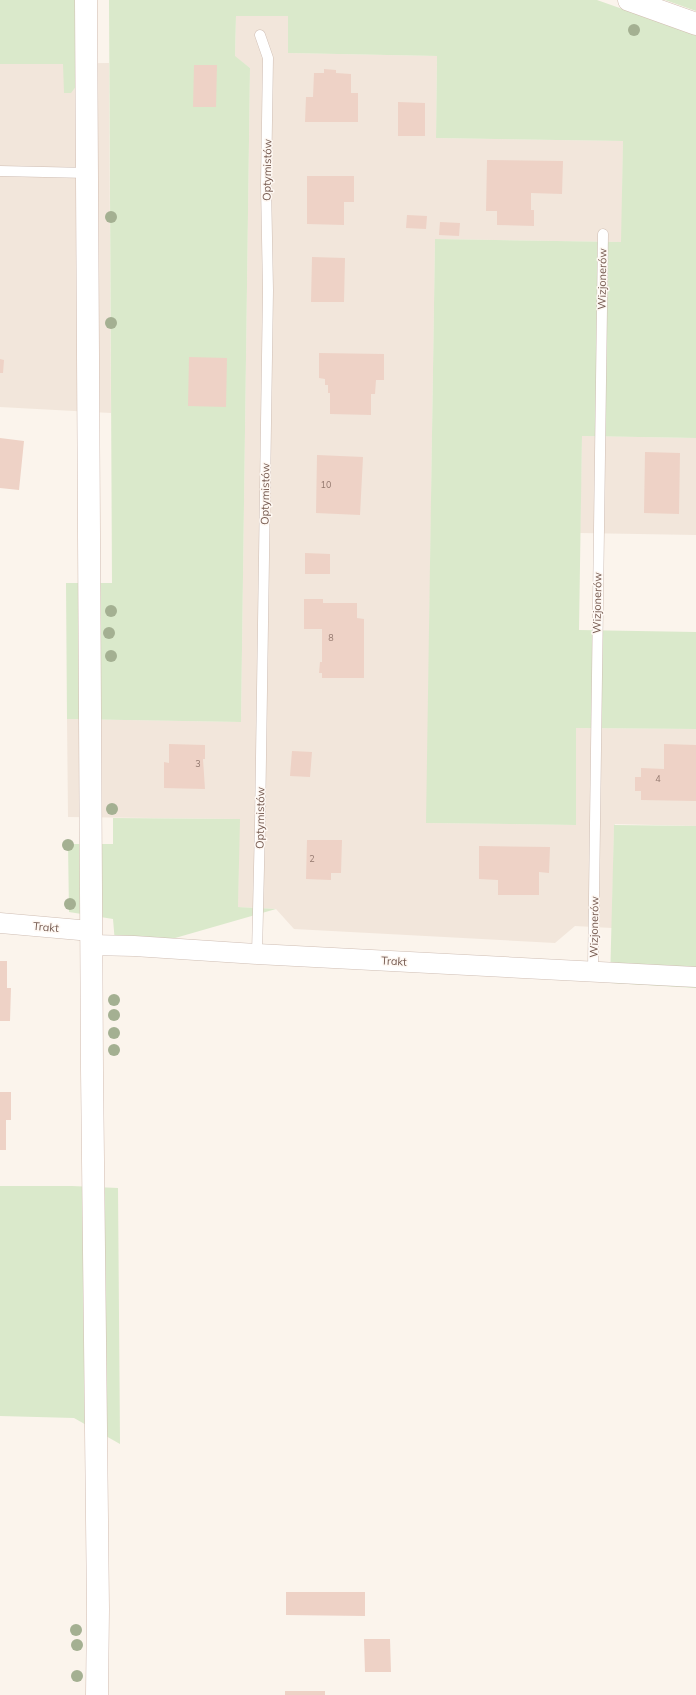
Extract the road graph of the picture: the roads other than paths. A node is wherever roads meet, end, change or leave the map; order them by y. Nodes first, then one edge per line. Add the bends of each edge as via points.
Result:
1 (86, 0) edge
2 (629, 0) edge
3 (696, 24) edge
4 (260, 35) dead end
5 (0, 171) edge
6 (88, 173) junction
7 (603, 234) dead end
8 (0, 923) edge
9 (92, 938) junction
10 (257, 954) junction
11 (593, 972) junction
12 (696, 977) edge
13 (97, 1695) edge

1 - 6 street
2 - 3 street
4 - 10 lane, Optymistów via 268,58 268,290
5 - 6 lane
6 - 9 street
7 - 11 lane, Wizjonerów
8 - 9 street, Trakt
9 - 10 street, Trakt via 134,946
9 - 13 street
10 - 11 street, Trakt
11 - 12 street, Trakt

